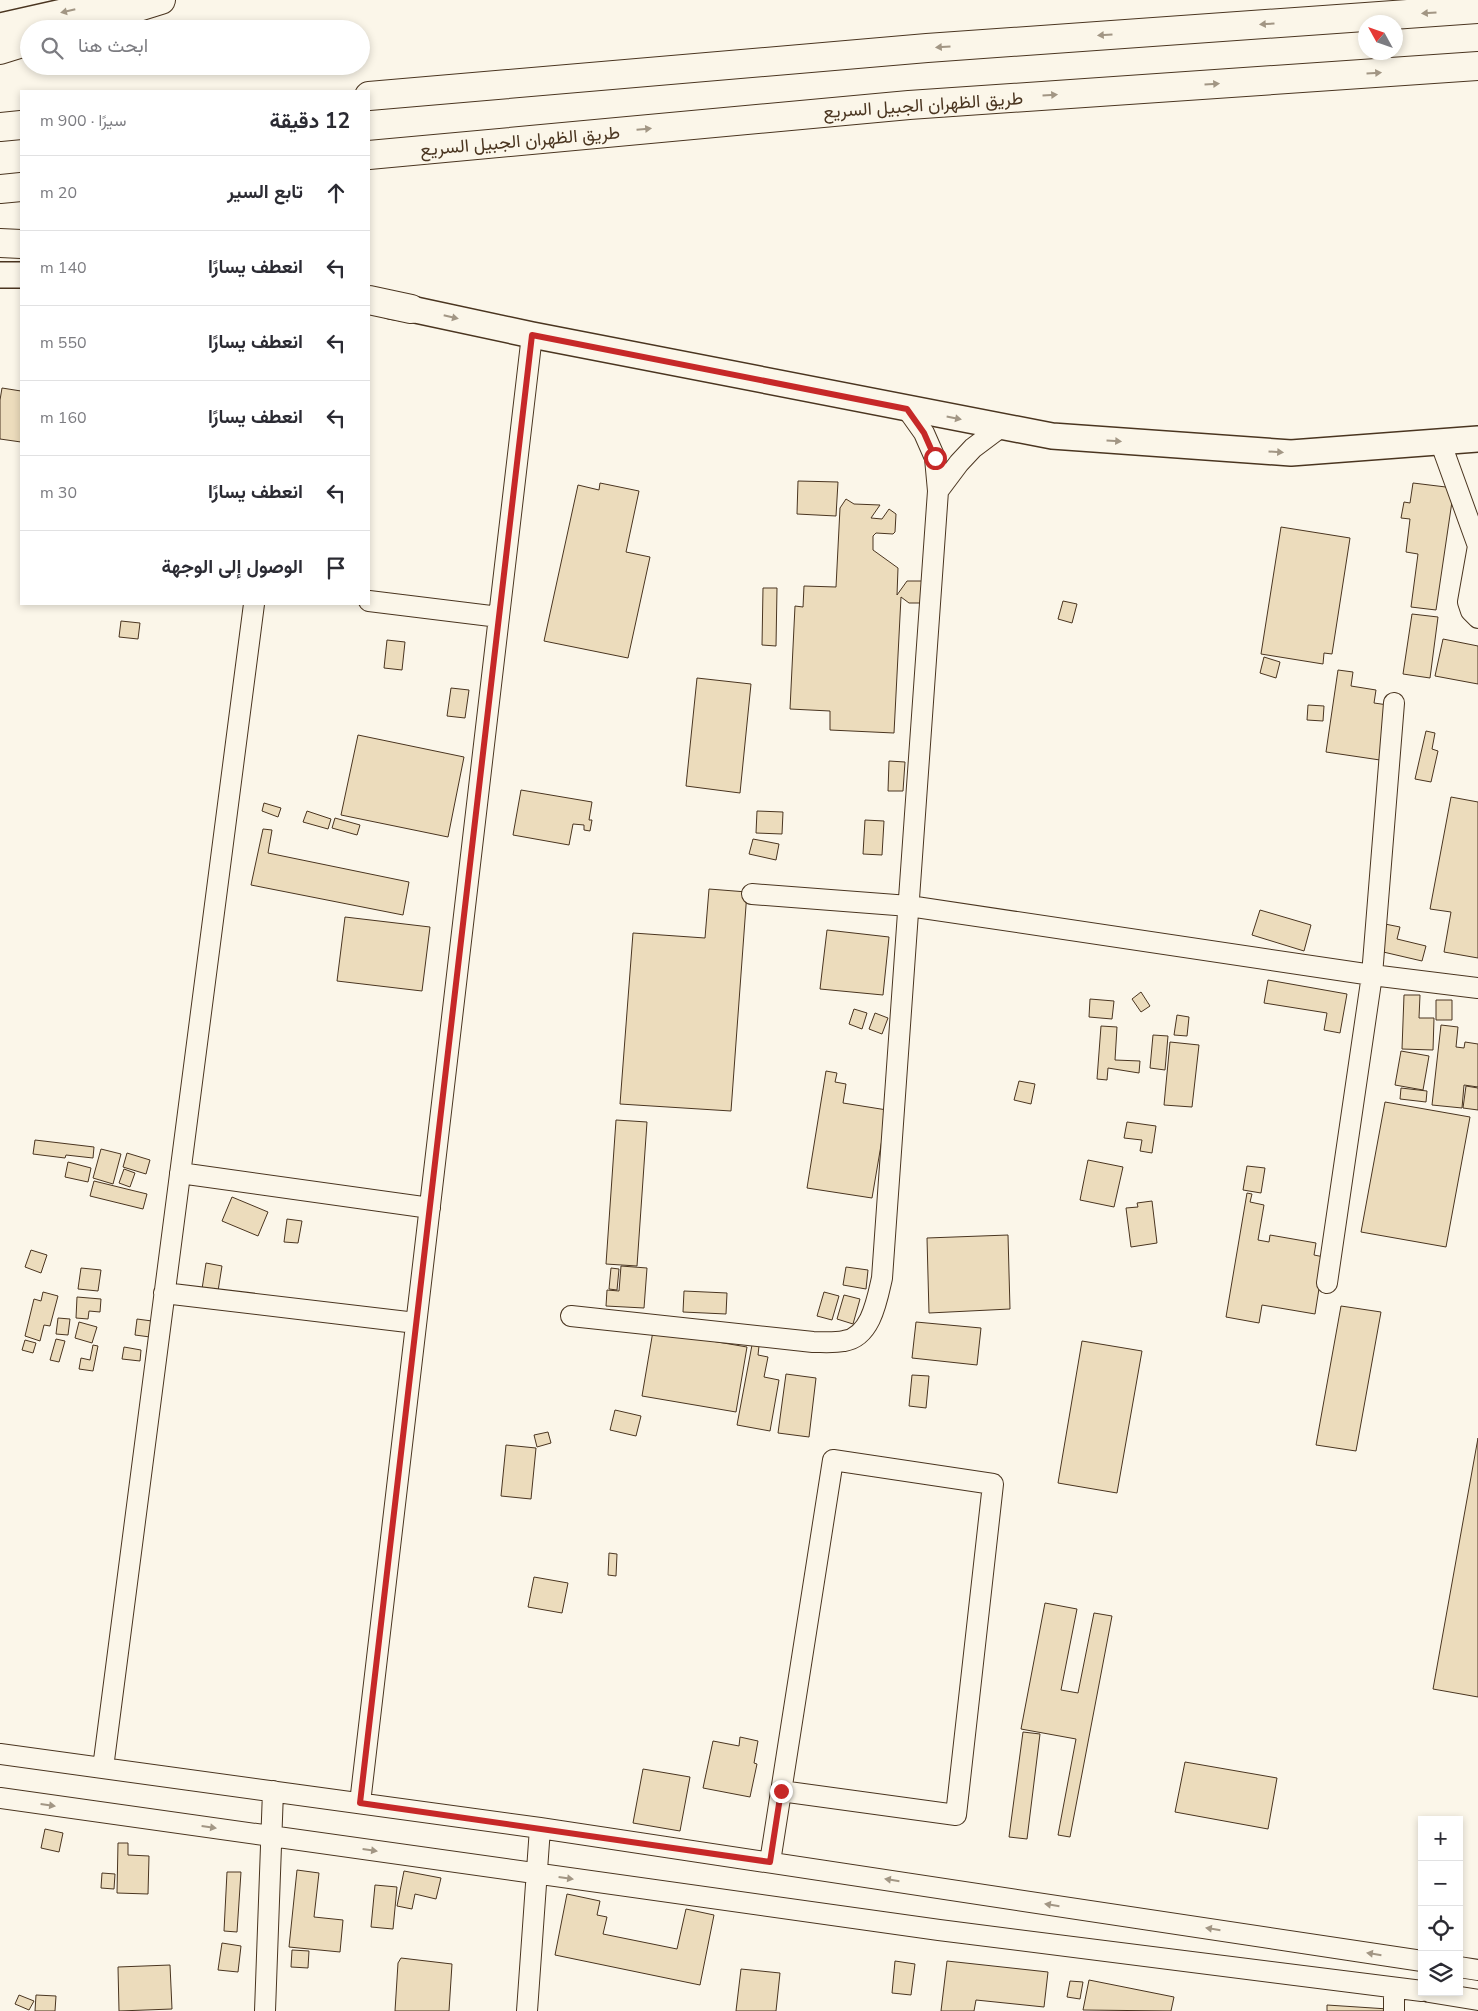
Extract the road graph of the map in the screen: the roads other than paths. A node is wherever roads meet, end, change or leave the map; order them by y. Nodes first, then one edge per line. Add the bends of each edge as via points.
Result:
1 (116, 0) edge
2 (161, 0) edge
3 (1478, 9) edge
4 (27, 20) edge
5 (97, 20) edge
6 (20, 22) edge
7 (0, 26) edge
8 (20, 44) edge
9 (0, 50) edge
10 (1478, 66) edge
11 (370, 96) edge
12 (20, 125) edge
13 (0, 127) edge
14 (370, 154) edge
15 (20, 187) edge
16 (0, 189) edge
17 (0, 243) edge
18 (20, 244) edge
19 (0, 275) edge
20 (20, 275) edge
21 (370, 302) edge
22 (411, 309) joint
23 (532, 335) junction
24 (907, 409) junction
25 (1001, 427) junction
26 (1478, 439) edge
27 (1440, 442) junction
28 (938, 491) junction
29 (1478, 546) edge
30 (370, 601) edge
31 (254, 605) edge
32 (499, 617) junction
33 (1478, 618) edge
34 (1394, 703) dead end
35 (752, 894) dead end
36 (909, 906) junction
37 (1372, 975) junction
38 (1478, 988) edge
39 (180, 1174) junction
40 (430, 1208) junction
41 (1327, 1283) dead end
42 (164, 1293) junction
43 (571, 1316) dead end
44 (416, 1323) junction
45 (0, 1754) edge
46 (103, 1768) junction
47 (274, 1791) junction
48 (781, 1791) junction
49 (0, 1798) edge
50 (360, 1803) junction
51 (540, 1828) junction
52 (273, 1836) junction
53 (770, 1862) junction
54 (537, 1874) junction
55 (1418, 1960) edge
56 (1463, 1968) edge
57 (1478, 1970) edge
58 (1394, 1988) junction
59 (1418, 1991) edge
60 (1454, 1996) edge
61 (1478, 2000) edge
62 (265, 2011) edge
63 (527, 2011) edge
64 (1394, 2011) edge

1 -> 4 main road
2 - 5 highway
3 -> 11 highway via 917,49
6 -> 7 main road
8 - 9 highway
14 -> 10 highway, طريق الظهران الجبيل السريع via 908,105
12 - 13 highway
15 - 16 highway
17 - 18 highway
19 - 20 main road
21 - 22 highway
22 -> 23 main road
23 - 24 main road
23 - 32 street
24 -> 25 main road
24 - 28 street via 924,433 935,458
25 -> 27 main road via 1052,436 1291,453
25 - 28 street via 959,462
26 - 27 main road
27 - 29 street
28 - 36 street
29 - 33 street via 1468,602
30 - 32 street
31 - 39 street
32 - 40 street
34 - 37 street
35 - 36 street
36 - 37 street
36 - 43 street via 882,1278 874,1310 863,1331 846,1342 813,1342
37 - 38 street
37 - 41 street
39 - 40 street
39 - 42 street
40 - 44 street
42 - 44 street
42 - 46 street
44 - 50 street
45 - 46 street
46 - 47 street
47 - 50 street
47 - 52 street
48 - 48 street via 833,1460 993,1484 956,1814
48 - 53 street
49 -> 52 street
50 - 51 street
51 - 53 street
51 - 54 street
52 -> 54 street
52 - 62 street
55 -> 53 street
54 -> 58 street via 939,1930
54 - 63 street
56 - 57 street
58 - 59 street
58 - 64 street
60 - 61 street

